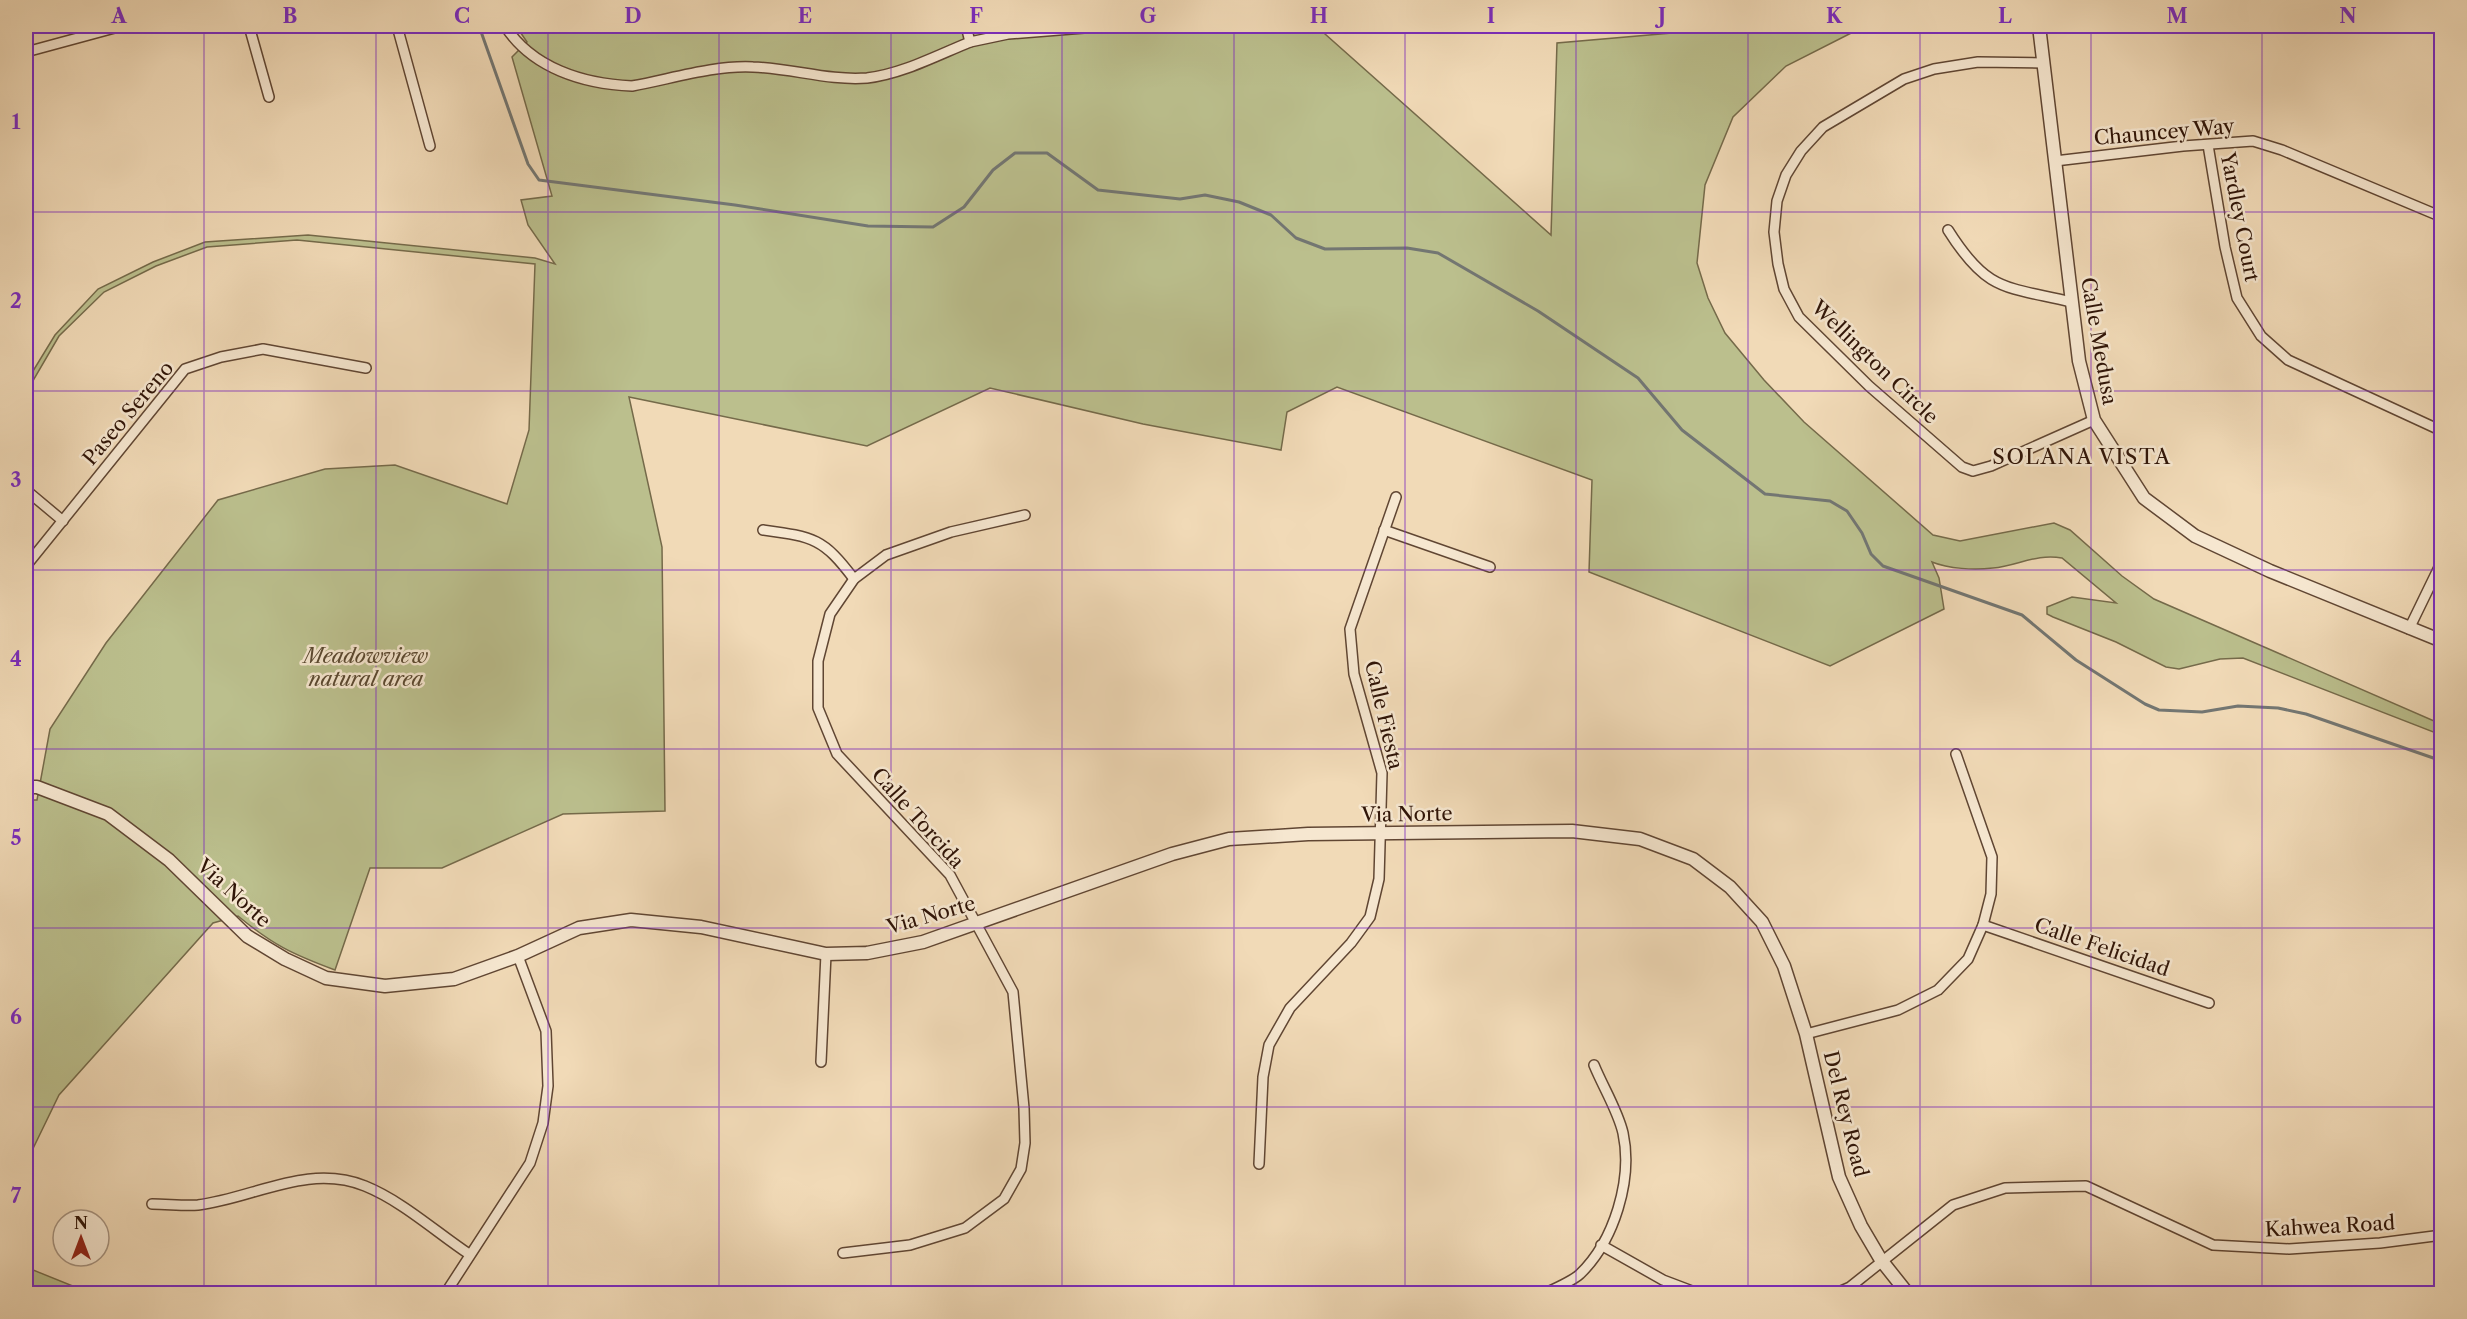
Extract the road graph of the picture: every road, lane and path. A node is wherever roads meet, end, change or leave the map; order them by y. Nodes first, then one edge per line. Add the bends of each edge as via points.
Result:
1 (122, 26) edge
2 (249, 26) edge
3 (397, 26) edge
4 (505, 26) edge
5 (966, 26) edge
6 (1109, 26) edge
7 (2039, 26) edge
8 (970, 42) junction
9 (26, 52) edge
10 (2043, 63) junction
11 (269, 97) dead end
12 (2208, 145) junction
13 (430, 146) dead end
14 (2055, 161) junction
15 (2442, 217) edge
16 (1948, 230) dead end
17 (2071, 302) junction
18 (366, 368) dead end
19 (2094, 420) junction
20 (2442, 430) edge
21 (26, 489) edge
22 (1396, 497) dead end
23 (1025, 515) dead end
24 (63, 521) junction
25 (763, 530) dead end
26 (1384, 530) junction
27 (2442, 561) edge
28 (26, 566) edge
29 (1490, 567) dead end
30 (854, 579) junction
31 (2409, 629) junction
32 (2442, 641) edge
33 (1956, 754) dead end
34 (26, 787) edge
35 (1380, 834) junction
36 (974, 924) junction
37 (1983, 925) junction
38 (826, 954) junction
39 (518, 956) junction
40 (2209, 1004) dead end
41 (1806, 1034) junction
42 (821, 1062) dead end
43 (1594, 1065) dead end
44 (1259, 1164) dead end
45 (152, 1204) dead end
46 (2442, 1235) edge
47 (1601, 1245) junction
48 (843, 1253) dead end
49 (469, 1254) junction
50 (1881, 1260) junction
51 (445, 1293) edge
52 (1543, 1293) edge
53 (1700, 1293) edge
54 (1834, 1293) edge
55 (1908, 1293) edge

1 - 9 street
2 - 11 street
3 - 13 street
4 - 8 street via 528,53 579,79 632,86 750,66 836,78 866,78 890,73
5 - 8 street
6 - 8 street via 1008,34
7 - 10 street, Calle Medusa
10 - 14 street, Calle Medusa
10 - 19 street, Wellington Circle via 1978,63 1934,69 1904,80 1823,127 1786,175 1777,201 1774,232 1778,264 1784,289 1799,317 1869,386 1962,467 1973,471 1991,466
12 - 14 street, Chauncey Way
12 - 15 street, Chauncey Way via 2253,141
12 - 20 street, Yardley Court via 2237,298 2261,336 2288,360
14 - 17 street, Calle Medusa
16 - 17 street via 1976,268 1994,282 2015,292
17 - 19 street, Calle Medusa via 2079,361
18 - 24 street, Paseo Sereno via 263,349 185,369
19 - 31 street, Calle Medusa via 2144,498 2195,536
21 - 24 street
22 - 26 street, Calle Fiesta
23 - 30 street, Calle Torcida via 951,532 886,555
24 - 28 street, Paseo Sereno
25 - 30 street via 804,535 832,550
26 - 29 street
26 - 35 street, Calle Fiesta via 1350,629 1354,674 1382,773
27 - 31 street
30 - 36 street, Calle Torcida via 830,614 818,661 818,708 837,754 950,875
31 - 32 street, Calle Medusa
33 - 37 street via 1992,857 1991,894
34 - 39 street, Via Norte via 37,787 108,814 169,860 247,936 326,978 385,986 454,979
35 - 36 street, Via Norte via 1229,839 1172,854
35 - 41 street, Via Norte via 1572,831 1640,839 1693,859 1730,886 1762,922 1784,966
35 - 44 street, Calle Fiesta via 1379,879 1370,916 1351,943 1290,1008 1269,1045 1263,1077
36 - 38 street, Via Norte via 922,942 867,953
36 - 48 street, Calle Torcida via 1013,992 1024,1108 1021,1169 1004,1199 965,1228 910,1245
37 - 40 street, Calle Felicidad
37 - 41 street via 1968,959 1938,990 1899,1010
38 - 39 street, Via Norte via 701,927 631,920 579,928
38 - 42 street
39 - 49 street via 546,1031 548,1086 543,1124 530,1163
41 - 50 street, Del Rey Road via 1839,1177 1860,1226
43 - 47 street via 1623,1133 1624,1182 1612,1229
45 - 49 street via 198,1205 282,1182 332,1178 364,1185 383,1195
46 - 50 street, Kahwea Road via 2289,1250 2213,1245 2086,1186 2005,1188 1953,1205
47 - 52 street via 1579,1275
47 - 53 street via 1663,1280
49 - 51 street
50 - 54 street, Kahwea Road via 1850,1287
50 - 55 street, Del Rey Road

